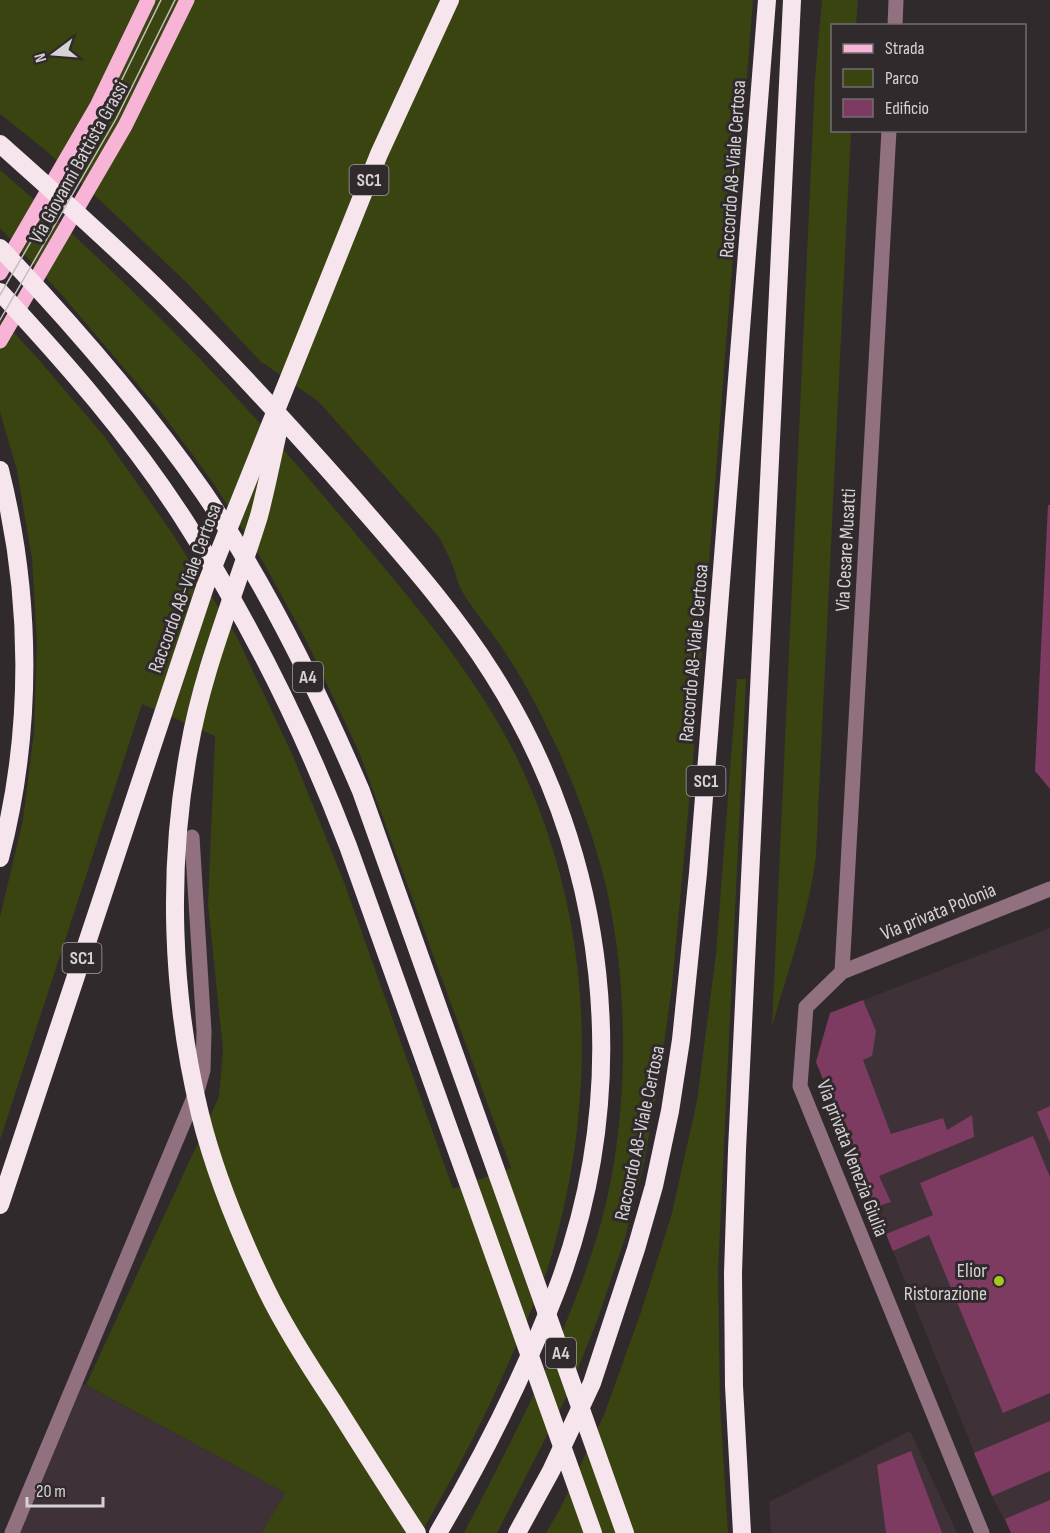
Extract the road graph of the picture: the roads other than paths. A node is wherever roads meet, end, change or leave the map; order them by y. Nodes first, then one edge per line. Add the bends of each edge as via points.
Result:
1 (148, 0) edge
2 (187, 0) edge
3 (450, 0) edge
4 (767, 0) edge
5 (792, 0) edge
6 (896, 0) edge
7 (895, 24) edge
8 (889, 132) edge
9 (0, 144) edge
10 (0, 248) edge
11 (0, 273) edge
12 (0, 292) edge
13 (0, 341) edge
14 (294, 363) junction
15 (0, 470) edge
16 (192, 837) dead end
17 (0, 858) edge
18 (1050, 889) edge
19 (842, 972) junction
20 (0, 1205) edge
21 (12, 1533) edge
22 (417, 1533) edge
23 (438, 1533) edge
24 (517, 1533) edge
25 (593, 1533) edge
26 (625, 1533) edge
27 (742, 1533) edge
28 (982, 1533) edge

1 - 11 main road, Via Giovanni Battista Grassi via 97,106
2 - 13 main road, Via Giovanni Battista Grassi via 125,126
3 - 14 highway, Raccordo A8-Viale Certosa / SC1 via 379,154
4 - 24 highway, Raccordo A8-Viale Certosa / SC1 via 698,873 676,1076 654,1186 592,1383
5 - 27 highway via 733,1262 734,1386
6 - 7 street
8 - 19 street, Via Cesare Musatti
9 - 23 highway via 167,298 424,579 476,649 513,709 565,826 587,907 600,983 601,1048 592,1156 584,1199 558,1287 516,1386
10 - 26 highway, A4 via 92,348 166,441 217,514 276,614 337,735 361,791
12 - 25 highway, A4 via 110,417 182,517 269,665 310,750
14 - 20 highway, Raccordo A8-Viale Certosa / SC1 via 205,588
14 - 22 highway via 259,514 203,682 189,748 175,858 182,1015 204,1126 221,1181 263,1282 294,1342
15 - 17 highway via 22,587 24,645 17,778
16 - 21 street via 203,1070
18 - 19 street, Via privata Polonia
19 - 28 street, Via privata Venezia Giulia via 806,1007 800,1086

